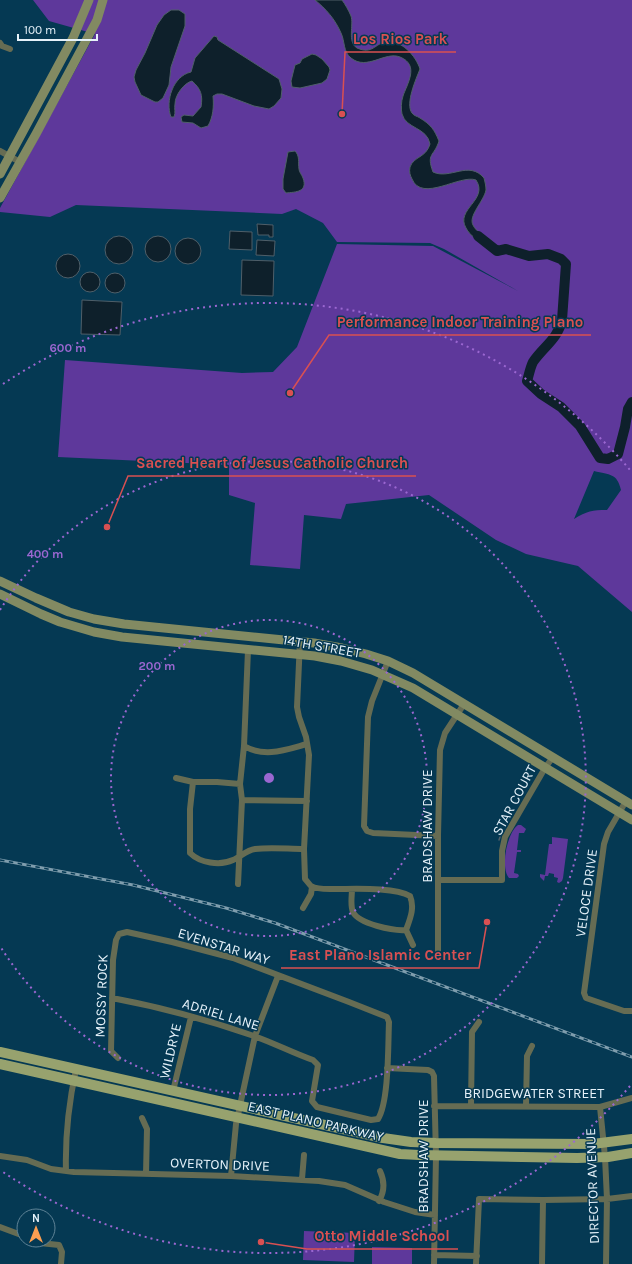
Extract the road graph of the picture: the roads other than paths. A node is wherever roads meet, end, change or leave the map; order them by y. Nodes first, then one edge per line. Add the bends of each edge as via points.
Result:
1 (89, 0) edge
2 (103, 0) edge
3 (0, 43) edge
4 (10, 49) dead end
5 (0, 151) edge
6 (10, 156) junction
7 (20, 162) junction
8 (0, 174) edge
9 (0, 198) edge
10 (0, 580) edge
11 (0, 594) edge
12 (36, 598) junction
13 (31, 610) junction
14 (124, 624) junction
15 (189, 630) junction
16 (122, 637) junction
17 (300, 641) junction
18 (188, 644) junction
19 (248, 650) junction
20 (299, 655) junction
21 (388, 662) junction
22 (383, 674) junction
23 (464, 704) junction
24 (457, 714) junction
25 (307, 744) junction
26 (244, 746) junction
27 (553, 757) junction
28 (545, 768) junction
29 (176, 778) dead end
30 (193, 782) junction
31 (240, 784) junction
32 (242, 800) junction
33 (307, 801) junction
34 (629, 803) edge
35 (619, 812) junction
36 (632, 820) edge
37 (438, 836) junction
38 (304, 849) junction
39 (239, 857) junction
40 (438, 880) junction
41 (238, 884) dead end
42 (312, 887) junction
43 (352, 889) junction
44 (303, 908) dead end
45 (406, 930) junction
46 (120, 934) joint
47 (413, 945) dead end
48 (438, 954) dead end
49 (278, 976) junction
50 (112, 998) junction
51 (632, 1011) edge
52 (191, 1017) junction
53 (478, 1022) dead end
54 (255, 1036) junction
55 (532, 1046) dead end
56 (0, 1052) edge
57 (118, 1058) dead end
58 (0, 1064) edge
59 (387, 1068) junction
60 (76, 1069) junction
61 (74, 1081) junction
62 (173, 1091) junction
63 (632, 1098) edge
64 (240, 1106) junction
65 (434, 1106) junction
66 (471, 1106) junction
67 (526, 1106) junction
68 (600, 1107) junction
69 (142, 1118) dead end
70 (237, 1118) junction
71 (632, 1139) edge
72 (436, 1143) junction
73 (604, 1144) junction
74 (632, 1153) edge
75 (304, 1155) dead end
76 (0, 1156) edge
77 (436, 1156) junction
78 (605, 1157) junction
79 (66, 1171) junction
80 (380, 1172) dead end
81 (146, 1174) junction
82 (231, 1176) junction
83 (302, 1179) junction
84 (632, 1196) edge
85 (607, 1199) junction
86 (543, 1200) junction
87 (379, 1201) junction
88 (435, 1215) junction
89 (0, 1227) edge
90 (16, 1232) edge
91 (56, 1245) edge
92 (434, 1255) junction
93 (476, 1256) junction
94 (61, 1264) edge
95 (434, 1264) edge
96 (476, 1264) edge
97 (542, 1264) edge
98 (606, 1264) edge

1 - 6 main road via 73,38
2 - 7 main road via 96,20
3 - 4 street
5 - 6 street
6 - 7 street
6 - 8 main road
7 - 9 main road
10 - 12 main road, 14TH STREET
11 - 13 main road, 14TH STREET
12 - 13 main road
12 - 14 main road, 14TH STREET via 75,614
13 - 16 main road, 14TH STREET via 83,629
14 - 15 main road, 14TH STREET
14 - 16 main road
15 - 17 main road, 14TH STREET
15 - 18 main road
16 - 18 main road, 14TH STREET
17 - 20 street
17 - 21 main road, 14TH STREET via 342,648
18 - 19 main road, 14TH STREET
19 - 20 main road, 14TH STREET
19 - 26 street
20 - 22 main road, 14TH STREET via 340,661
20 - 25 street via 297,707
21 - 22 street
21 - 23 main road, 14TH STREET via 422,678
22 - 24 main road, 14TH STREET
22 - 37 street via 368,717 364,826 367,831 373,833
23 - 24 street, BRADSHAW DRIVE
23 - 27 main road, 14TH STREET
24 - 28 main road, 14TH STREET
24 - 37 street, BRADSHAW DRIVE via 445,733 440,750
25 - 26 street via 276,752 254,752
25 - 33 street
26 - 31 street
27 - 28 street, STAR COURT
27 - 34 main road, 14TH STREET
28 - 35 main road, 14TH STREET
28 - 40 street, STAR COURT via 505,837 502,851 502,880
29 - 30 street
30 - 31 street
30 - 39 street via 190,853 199,860 218,863
31 - 32 street
32 - 33 street
32 - 39 street
33 - 38 street
34 - 35 street, VELOCE DRIVE
35 - 36 main road, 14TH STREET
35 - 51 street, VELOCE DRIVE via 604,844 584,993 586,998 624,1011
37 - 40 street, BRADSHAW DRIVE
38 - 39 street via 253,849
38 - 42 street via 305,879
39 - 41 street
40 - 48 street, BRADSHAW DRIVE
42 - 43 street
42 - 44 street
43 - 45 street via 352,905 360,918 389,930
43 - 45 street via 398,891 410,896 412,907
45 - 47 street
46 - 49 street, EVENSTAR WAY via 127,932 203,949
46 - 50 street, MOSSY ROCK via 116,940 113,960
49 - 54 street
49 - 59 street, EVENSTAR WAY via 387,1017
50 - 52 street, ADRIEL LANE
50 - 57 street, MOSSY ROCK via 111,1051
52 - 54 street, ADRIEL LANE
52 - 62 street, WILDRYE
53 - 66 street via 472,1032
54 - 59 street, ADRIEL LANE via 318,1064 312,1102 317,1107 371,1120 378,1119 384,1099
54 - 64 street
55 - 67 street via 527,1056
56 - 60 main road, EAST PLANO PARKWAY
58 - 61 main road, EAST PLANO PARKWAY
59 - 65 street, BRADSHAW DRIVE via 423,1069 432,1072 435,1080
60 - 61 street
60 - 62 main road, EAST PLANO PARKWAY
61 - 70 main road, EAST PLANO PARKWAY
61 - 79 street via 65,1153
62 - 64 main road, EAST PLANO PARKWAY
63 - 68 street, BRIDGEWATER STREET
64 - 70 street
64 - 72 main road, EAST PLANO PARKWAY via 383,1138
65 - 66 street, BRIDGEWATER STREET
65 - 72 street, BRADSHAW DRIVE
66 - 67 street, BRIDGEWATER STREET
67 - 68 street, BRIDGEWATER STREET
68 - 73 street, DIRECTOR AVENUE
69 - 81 street via 147,1129
70 - 77 main road, EAST PLANO PARKWAY via 400,1154
70 - 82 street
71 - 73 main road, EAST PLANO PARKWAY
72 - 73 main road, EAST PLANO PARKWAY
72 - 77 street, BRADSHAW DRIVE
73 - 78 street, DIRECTOR AVENUE
74 - 78 main road, EAST PLANO PARKWAY
75 - 83 street
76 - 79 street, OVERTON DRIVE via 27,1160
77 - 78 main road, EAST PLANO PARKWAY
77 - 88 street, BRADSHAW DRIVE
78 - 85 street, DIRECTOR AVENUE
79 - 81 street, OVERTON DRIVE
80 - 87 street via 384,1178 384,1187
81 - 82 street, OVERTON DRIVE
82 - 83 street, OVERTON DRIVE
83 - 87 street, OVERTON DRIVE via 345,1185
84 - 85 street
85 - 86 street
85 - 98 street, DIRECTOR AVENUE
86 - 93 street via 479,1199
86 - 97 street
87 - 88 street, OVERTON DRIVE
88 - 92 street, BRADSHAW DRIVE
89 - 90 street
91 - 94 street via 59,1245 62,1252
92 - 93 street
92 - 95 street, BRADSHAW DRIVE
93 - 96 street

